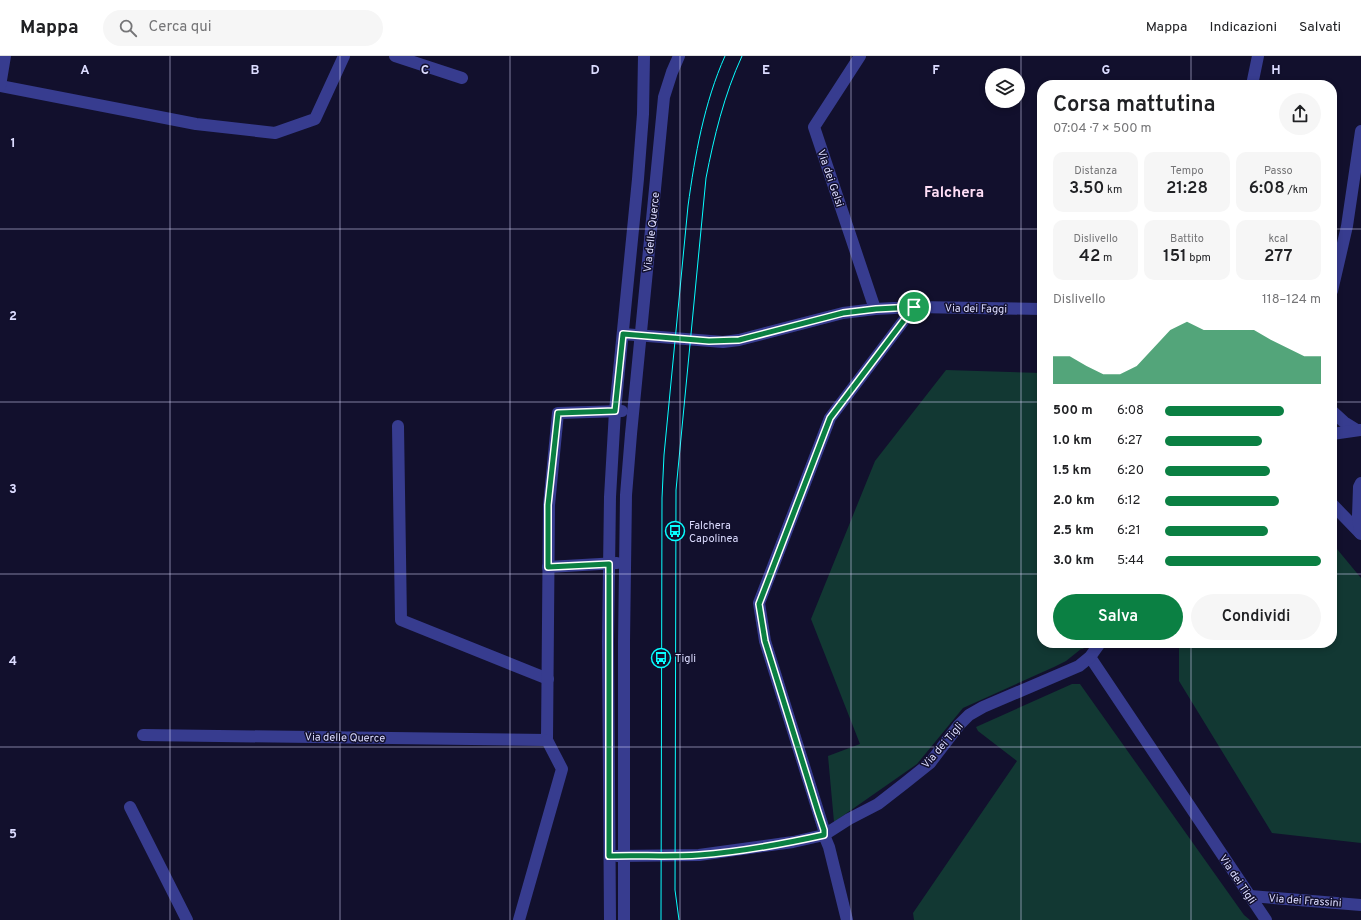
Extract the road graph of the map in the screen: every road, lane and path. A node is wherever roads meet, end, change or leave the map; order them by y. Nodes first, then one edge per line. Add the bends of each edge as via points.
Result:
1 (5, 56) edge
2 (344, 56) edge
3 (395, 56) edge
4 (644, 56) edge
5 (679, 56) edge
6 (860, 56) edge
7 (1258, 56) edge
8 (462, 78) dead end
9 (1253, 80) edge
10 (0, 86) edge
11 (1361, 132) edge
12 (1337, 265) edge
13 (914, 307) junction
14 (876, 309) junction
15 (1037, 309) edge
16 (623, 334) junction
17 (640, 335) junction
18 (615, 411) junction
19 (633, 411) junction
20 (1337, 416) edge
21 (398, 426) dead end
22 (1359, 430) edge
23 (1337, 433) edge
24 (1361, 483) edge
25 (1337, 509) edge
26 (1360, 533) edge
27 (625, 563) junction
28 (609, 564) junction
29 (548, 567) junction
30 (1096, 648) edge
31 (1090, 657) junction
32 (548, 679) junction
33 (142, 735) dead end
34 (547, 740) junction
35 (130, 807) dead end
36 (824, 835) junction
37 (609, 856) junction
38 (624, 856) junction
39 (1250, 896) junction
40 (1361, 904) edge
41 (187, 920) edge
42 (519, 920) edge
43 (610, 920) edge
44 (624, 920) edge
45 (847, 920) edge
46 (1266, 920) edge

1 - 10 street
2 - 10 street via 316,119 276,133 196,124
3 - 8 street
4 - 16 street, Via delle Querce via 643,114
5 - 17 street, Via delle Querce via 664,98
6 - 14 street, Via dei Gelsi via 814,127
7 - 9 street
11 - 12 street via 1347,226
13 - 14 street
13 - 15 street, Via dei Faggi
13 - 36 street via 830,418 759,604 765,641
14 - 17 street via 843,313 723,342
16 - 17 street
16 - 18 street, Via delle Querce
17 - 19 street, Via delle Querce
18 - 19 street
18 - 28 street, Via delle Querce
18 - 29 street via 558,413 548,505
19 - 27 street, Via delle Querce via 626,495
20 - 22 street
21 - 32 street via 401,620
22 - 23 street
24 - 26 street via 1358,516
25 - 26 street
27 - 28 street
27 - 38 street, Via delle Querce
28 - 29 street
28 - 37 street, Via delle Querce
29 - 32 street
30 - 31 street, Via dei Tigli
31 - 36 street, Via dei Tigli via 1079,666 969,715 930,763 878,804
31 - 39 street, Via dei Tigli
32 - 34 street
33 - 34 street, Via delle Querce
34 - 42 street via 562,769
35 - 41 street
36 - 38 street, Via dei Tigli via 762,847 699,855
36 - 45 street
37 - 38 street, Via dei Tigli
37 - 43 street, Via delle Querce
38 - 44 street, Via delle Querce
39 - 40 street, Via dei Frassini
39 - 46 street, Via dei Tigli

